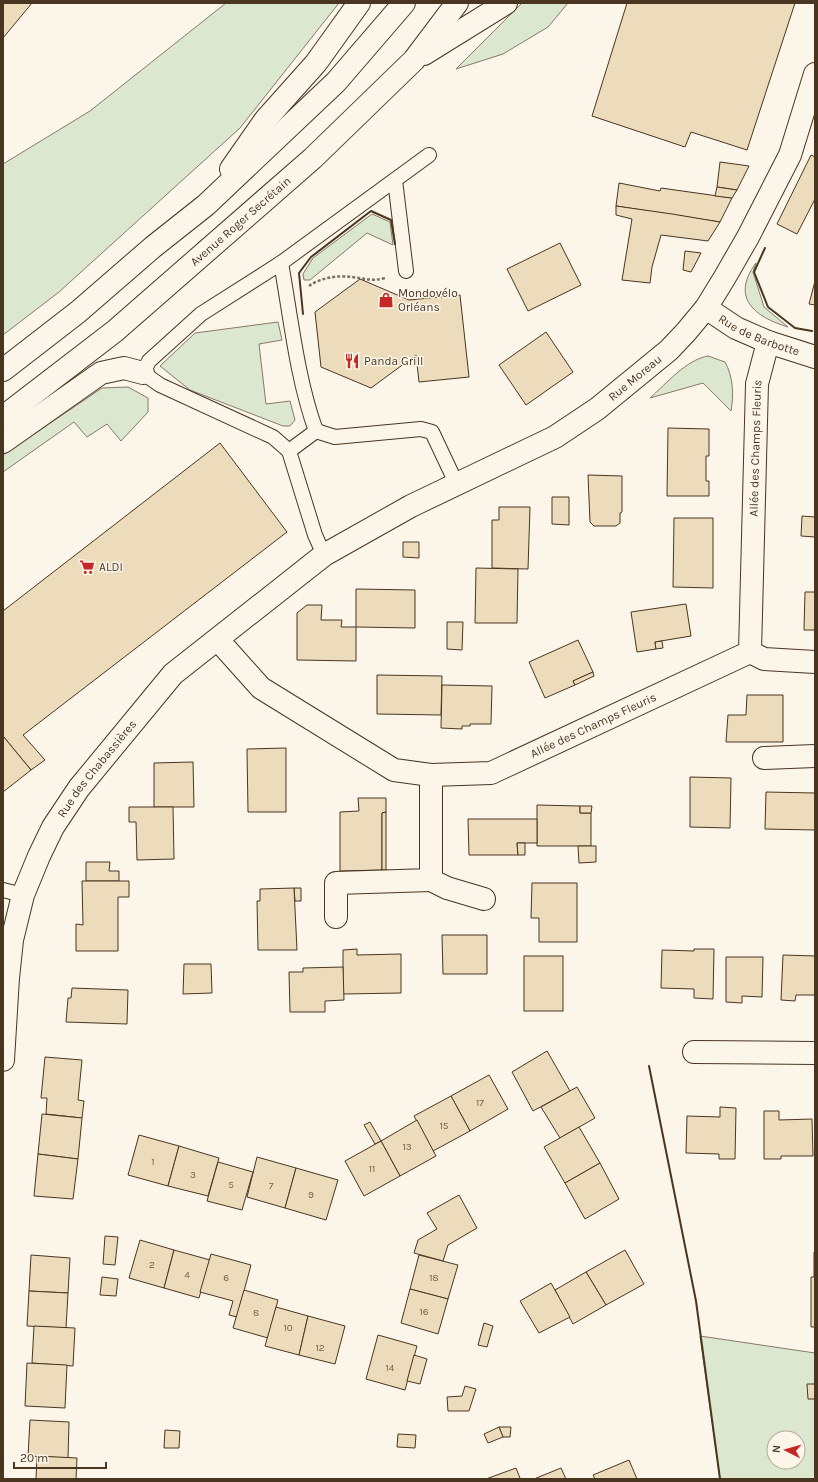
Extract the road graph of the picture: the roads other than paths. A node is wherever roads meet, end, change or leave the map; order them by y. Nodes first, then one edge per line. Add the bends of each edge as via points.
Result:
1 (359, 3) edge
2 (404, 3) edge
3 (457, 3) edge
4 (506, 3) edge
5 (414, 60) junction
6 (815, 74) edge
7 (429, 155) dead end
8 (395, 180) junction
9 (206, 205) junction
10 (281, 263) junction
11 (406, 271) road end
12 (706, 308) junction
13 (768, 342) junction
14 (815, 357) edge
15 (3, 370) edge
16 (143, 373) junction
17 (3, 417) edge
18 (316, 431) junction
19 (3, 442) edge
20 (289, 451) junction
21 (457, 485) junction
22 (324, 555) junction
23 (218, 640) junction
24 (750, 652) junction
25 (815, 662) edge
26 (815, 756) edge
27 (764, 758) dead end
28 (431, 775) junction
29 (431, 880) junction
30 (13, 892) edge
31 (484, 899) dead end
32 (336, 916) dead end
33 (694, 1052) dead end
34 (815, 1053) edge
35 (3, 1060) edge

1 - 9 street via 316,63 266,119
2 - 9 street via 336,82
3 - 5 street, Avenue Roger Secrétain
4 - 5 street
5 - 17 street, Avenue Roger Secrétain via 313,158 211,249 115,331
6 - 12 street, Rue Moreau via 790,155 748,237
7 - 8 lane
8 - 10 lane
8 - 11 lane
9 - 15 street via 78,312
10 - 16 lane via 201,314 149,361
10 - 18 lane via 302,380
12 - 13 street, Rue de Barbotte via 736,328
12 - 21 street, Rue Moreau via 669,350 597,409 555,437
13 - 14 street, Rue de Barbotte
13 - 24 street, Allée des Champs Fleuris via 757,384
16 - 19 street via 124,368 101,372
16 - 20 lane via 160,385 273,437
18 - 20 lane
18 - 21 lane via 335,437 421,429 432,432
20 - 22 lane via 315,535
21 - 22 street, Rue Moreau via 412,506
22 - 23 street, Rue des Chabassières
23 - 28 street, Allée des Champs Fleuris via 261,688 394,770
23 - 30 street, Rue des Chabassières via 174,674 79,788 39,856
24 - 25 street via 764,659
24 - 28 street, Allée des Champs Fleuris via 491,773
26 - 27 street
28 - 29 street
29 - 31 street via 447,888
29 - 32 street via 336,883
30 - 35 street, Rue des Chabassières
33 - 34 street

